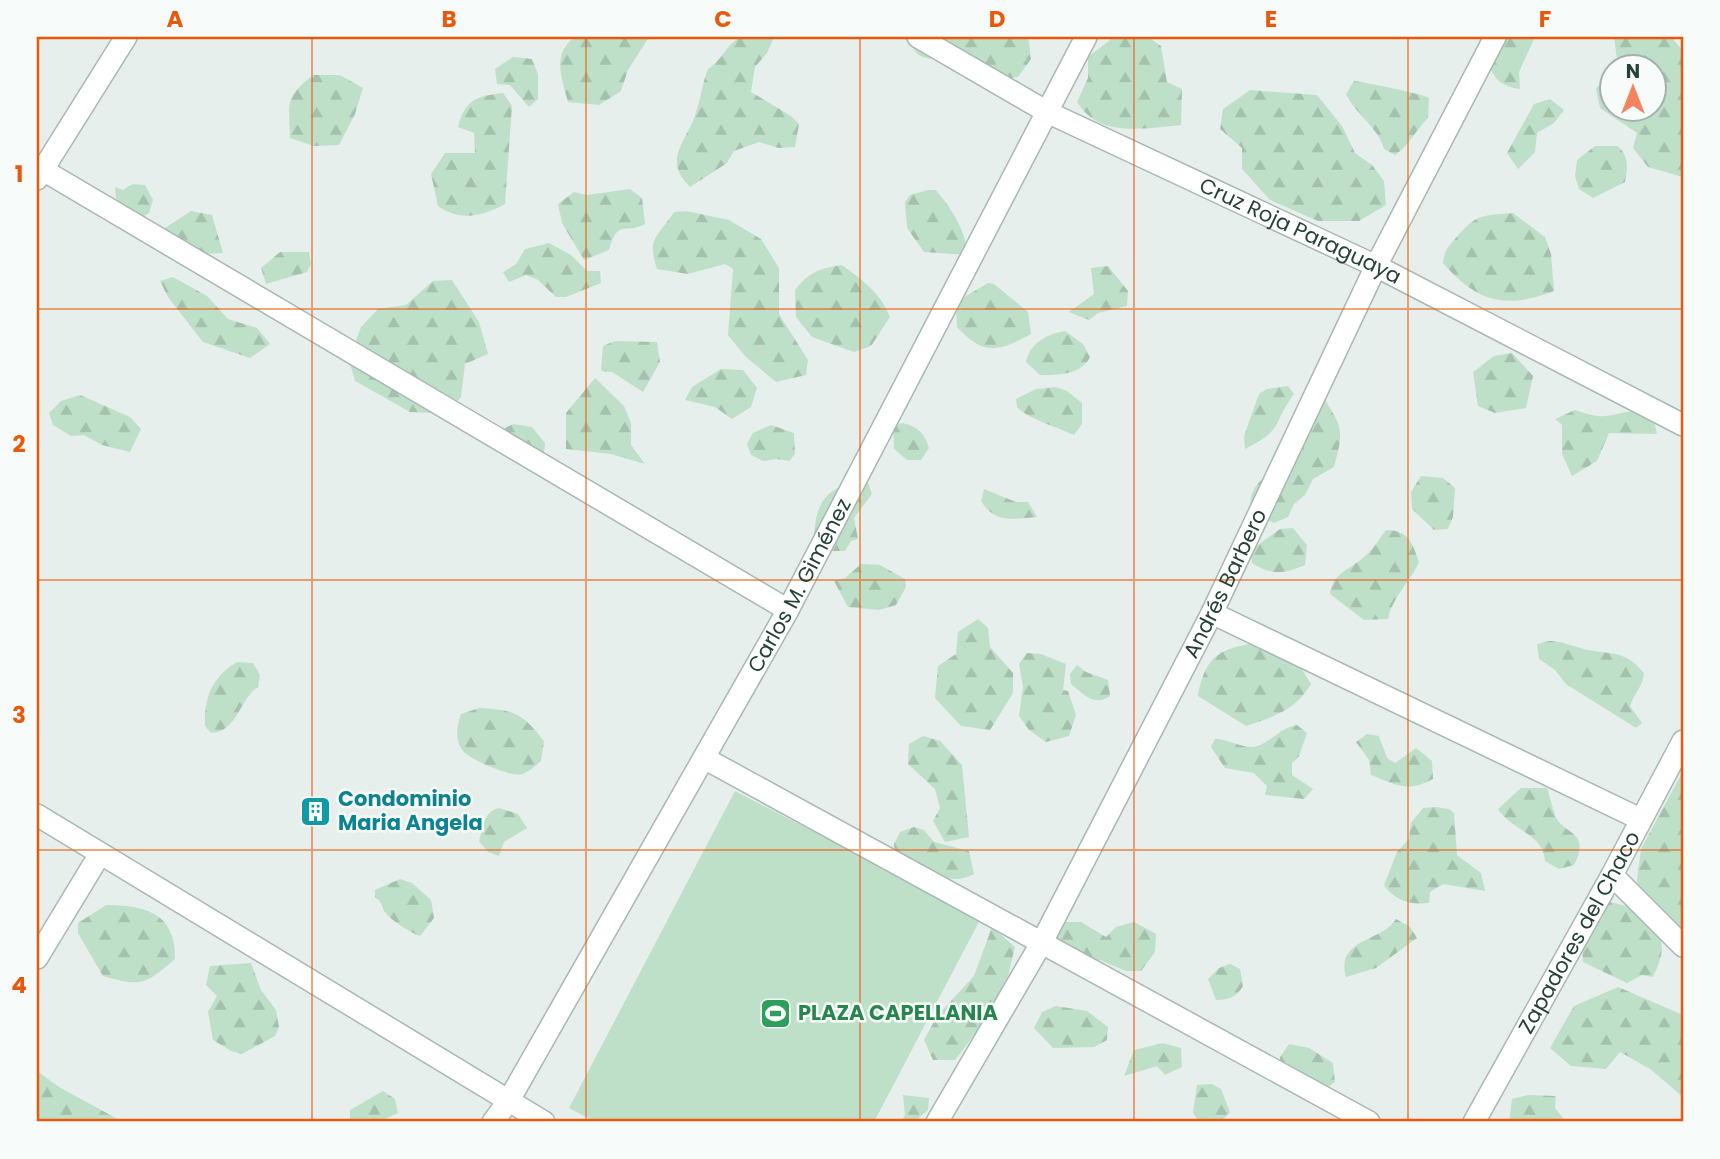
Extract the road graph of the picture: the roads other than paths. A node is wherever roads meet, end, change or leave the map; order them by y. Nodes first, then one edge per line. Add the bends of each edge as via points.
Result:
1 (126, 37) edge
2 (918, 37) edge
3 (1086, 37) edge
4 (1495, 37) edge
5 (1047, 112) junction
6 (40, 174) edge
7 (1376, 266) junction
8 (1683, 425) edge
9 (788, 610) junction
10 (1212, 612) junction
11 (1683, 741) edge
12 (704, 758) junction
13 (37, 815) edge
14 (1640, 819) junction
15 (100, 854) junction
16 (1612, 875) junction
17 (1042, 942) junction
18 (1683, 946) edge
19 (37, 958) edge
20 (509, 1100) junction
21 (493, 1122) edge
22 (544, 1122) edge
23 (937, 1122) edge
24 (1370, 1122) edge
25 (1474, 1122) edge

1 - 6 street
2 - 5 street, Cruz Roja Paraguaya
3 - 5 street, Carlos M. Giménez
4 - 7 street, Andrés Barbero
5 - 7 street, Cruz Roja Paraguaya
5 - 9 street, Carlos M. Giménez
6 - 9 street
7 - 8 street, Cruz Roja Paraguaya
7 - 10 street, Andrés Barbero
9 - 12 street, Carlos M. Giménez
10 - 14 street
10 - 17 street, Andrés Barbero
11 - 14 street, Zapadores del Chaco
12 - 17 street
12 - 20 street, Carlos M. Giménez
13 - 15 street
14 - 16 street, Zapadores del Chaco
15 - 19 street
15 - 20 street
16 - 18 street
16 - 25 street, Zapadores del Chaco
17 - 23 street, Andrés Barbero
17 - 24 street
20 - 21 street, Carlos M. Giménez
20 - 22 street

